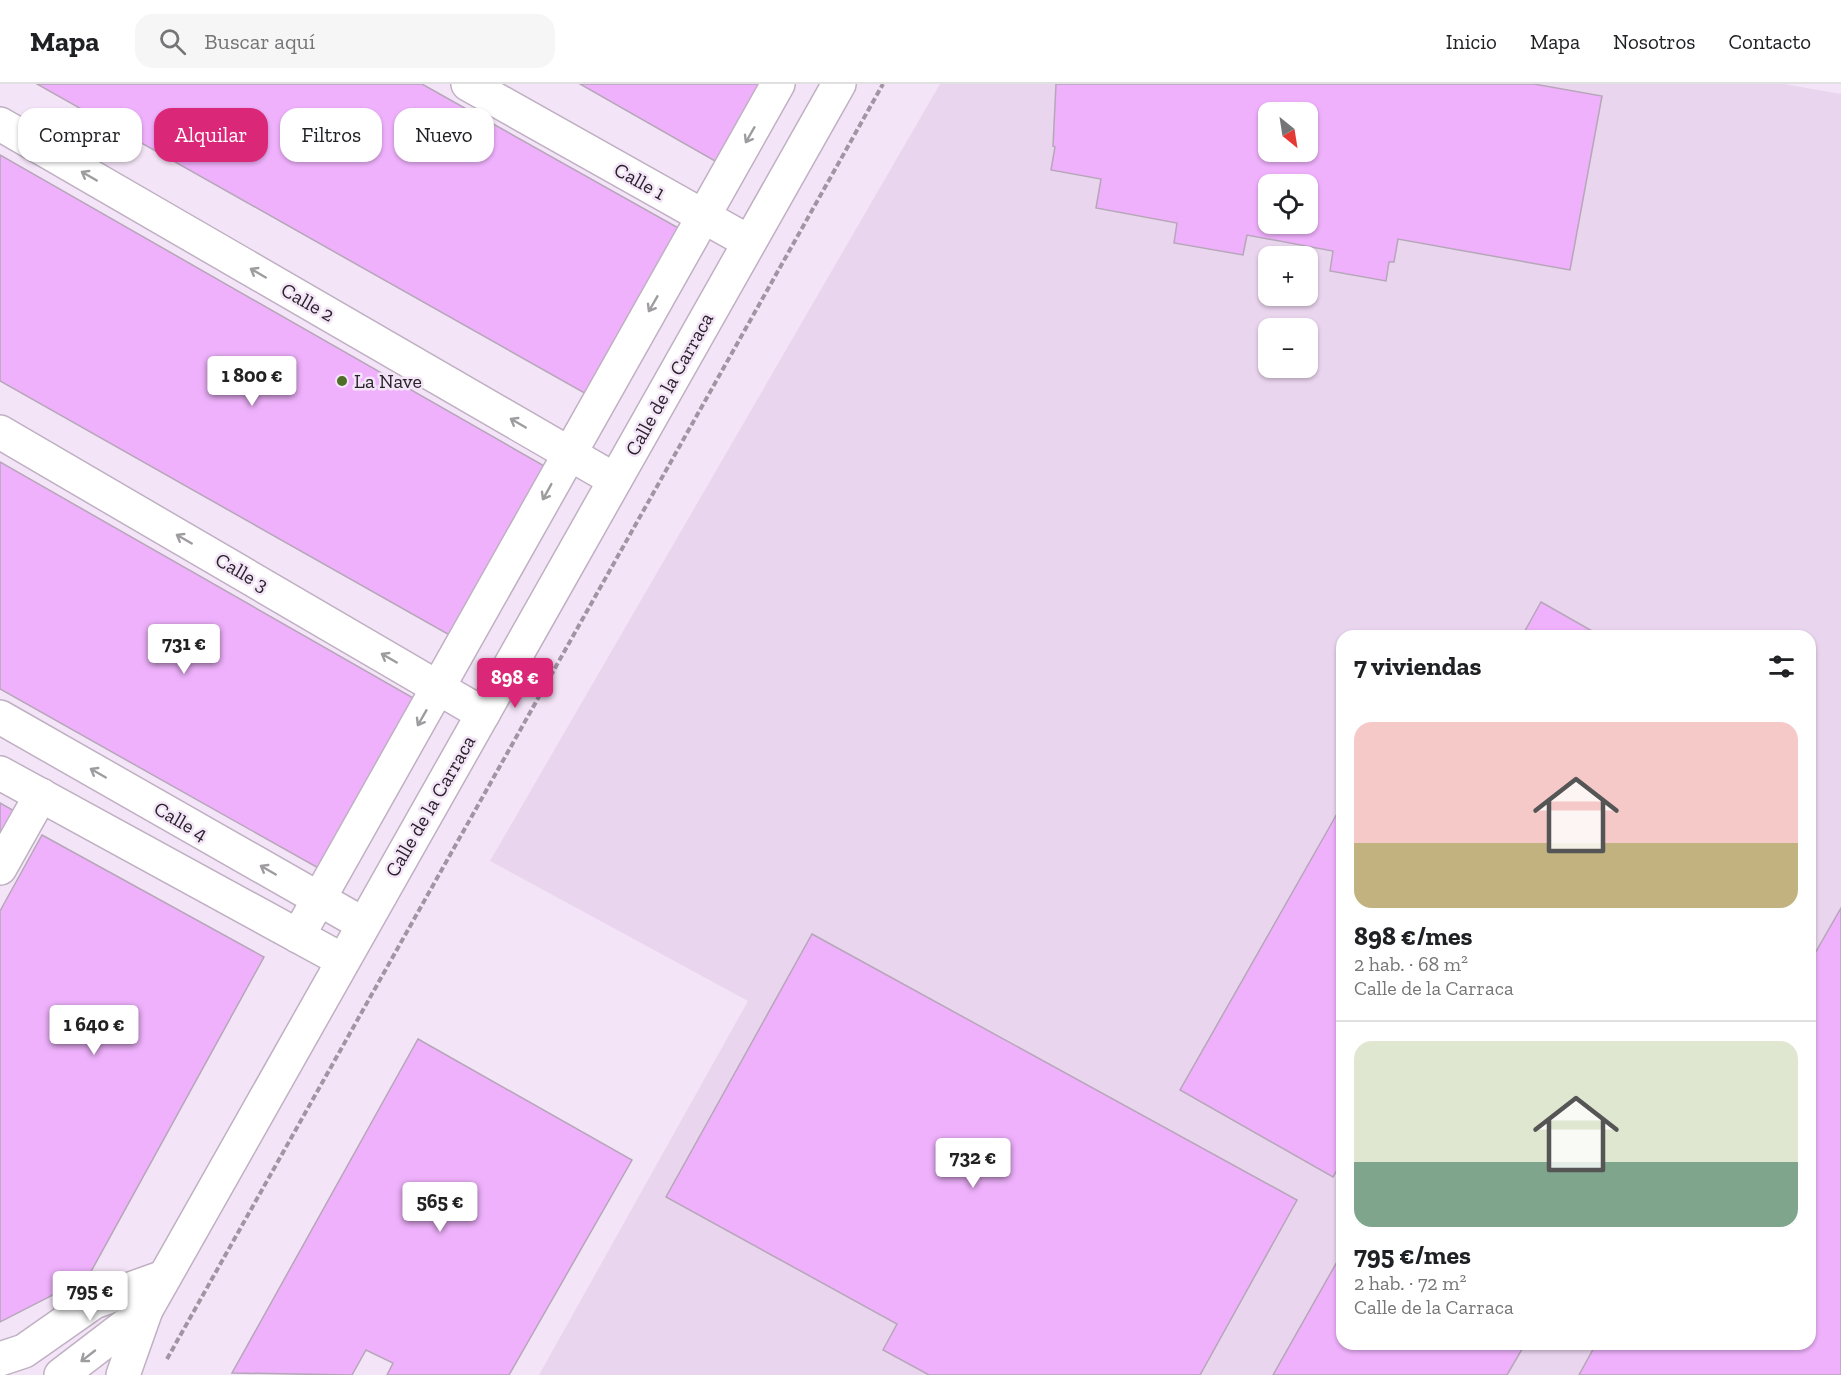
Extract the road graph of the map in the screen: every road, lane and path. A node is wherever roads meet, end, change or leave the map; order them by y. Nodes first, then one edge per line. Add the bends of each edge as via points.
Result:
1 (468, 84) edge
2 (778, 84) edge
3 (839, 84) edge
4 (884, 84) edge
5 (0, 124) edge
6 (703, 216) junction
7 (749, 242) junction
8 (0, 432) edge
9 (568, 453) junction
10 (615, 480) junction
11 (440, 687) junction
12 (483, 714) junction
13 (0, 717) edge
14 (0, 773) edge
15 (41, 795) junction
16 (0, 868) edge
17 (318, 899) junction
18 (363, 924) junction
19 (298, 936) junction
20 (342, 960) junction
21 (164, 1277) junction
22 (146, 1310) junction
23 (0, 1359) edge
24 (163, 1365) dead end
25 (61, 1375) edge
26 (123, 1375) edge

1 - 6 street, Calle 1
2 -> 6 street
3 - 7 street, Calle de la Carraca
4 - 24 path
9 -> 5 street, Calle 2
6 - 7 street, Calle 1
6 -> 9 street
7 - 10 street, Calle de la Carraca
11 -> 8 street, Calle 3
9 - 10 street, Calle 2
9 -> 11 street
10 - 12 street, Calle de la Carraca
11 - 12 street, Calle 3
11 -> 17 street
12 - 18 street, Calle de la Carraca
17 -> 13 street, Calle 4
14 - 15 street
15 - 16 street
15 - 19 street
17 - 18 street, Calle 4
17 - 19 street
18 - 20 street, Calle de la Carraca
19 - 20 street
20 - 21 street, Calle de la Carraca
21 - 22 street, Calle de la Carraca
21 - 23 street via 94,1302 24,1351
22 -> 25 street, Calle de la Carraca
22 - 26 street, Calle de la Carraca

